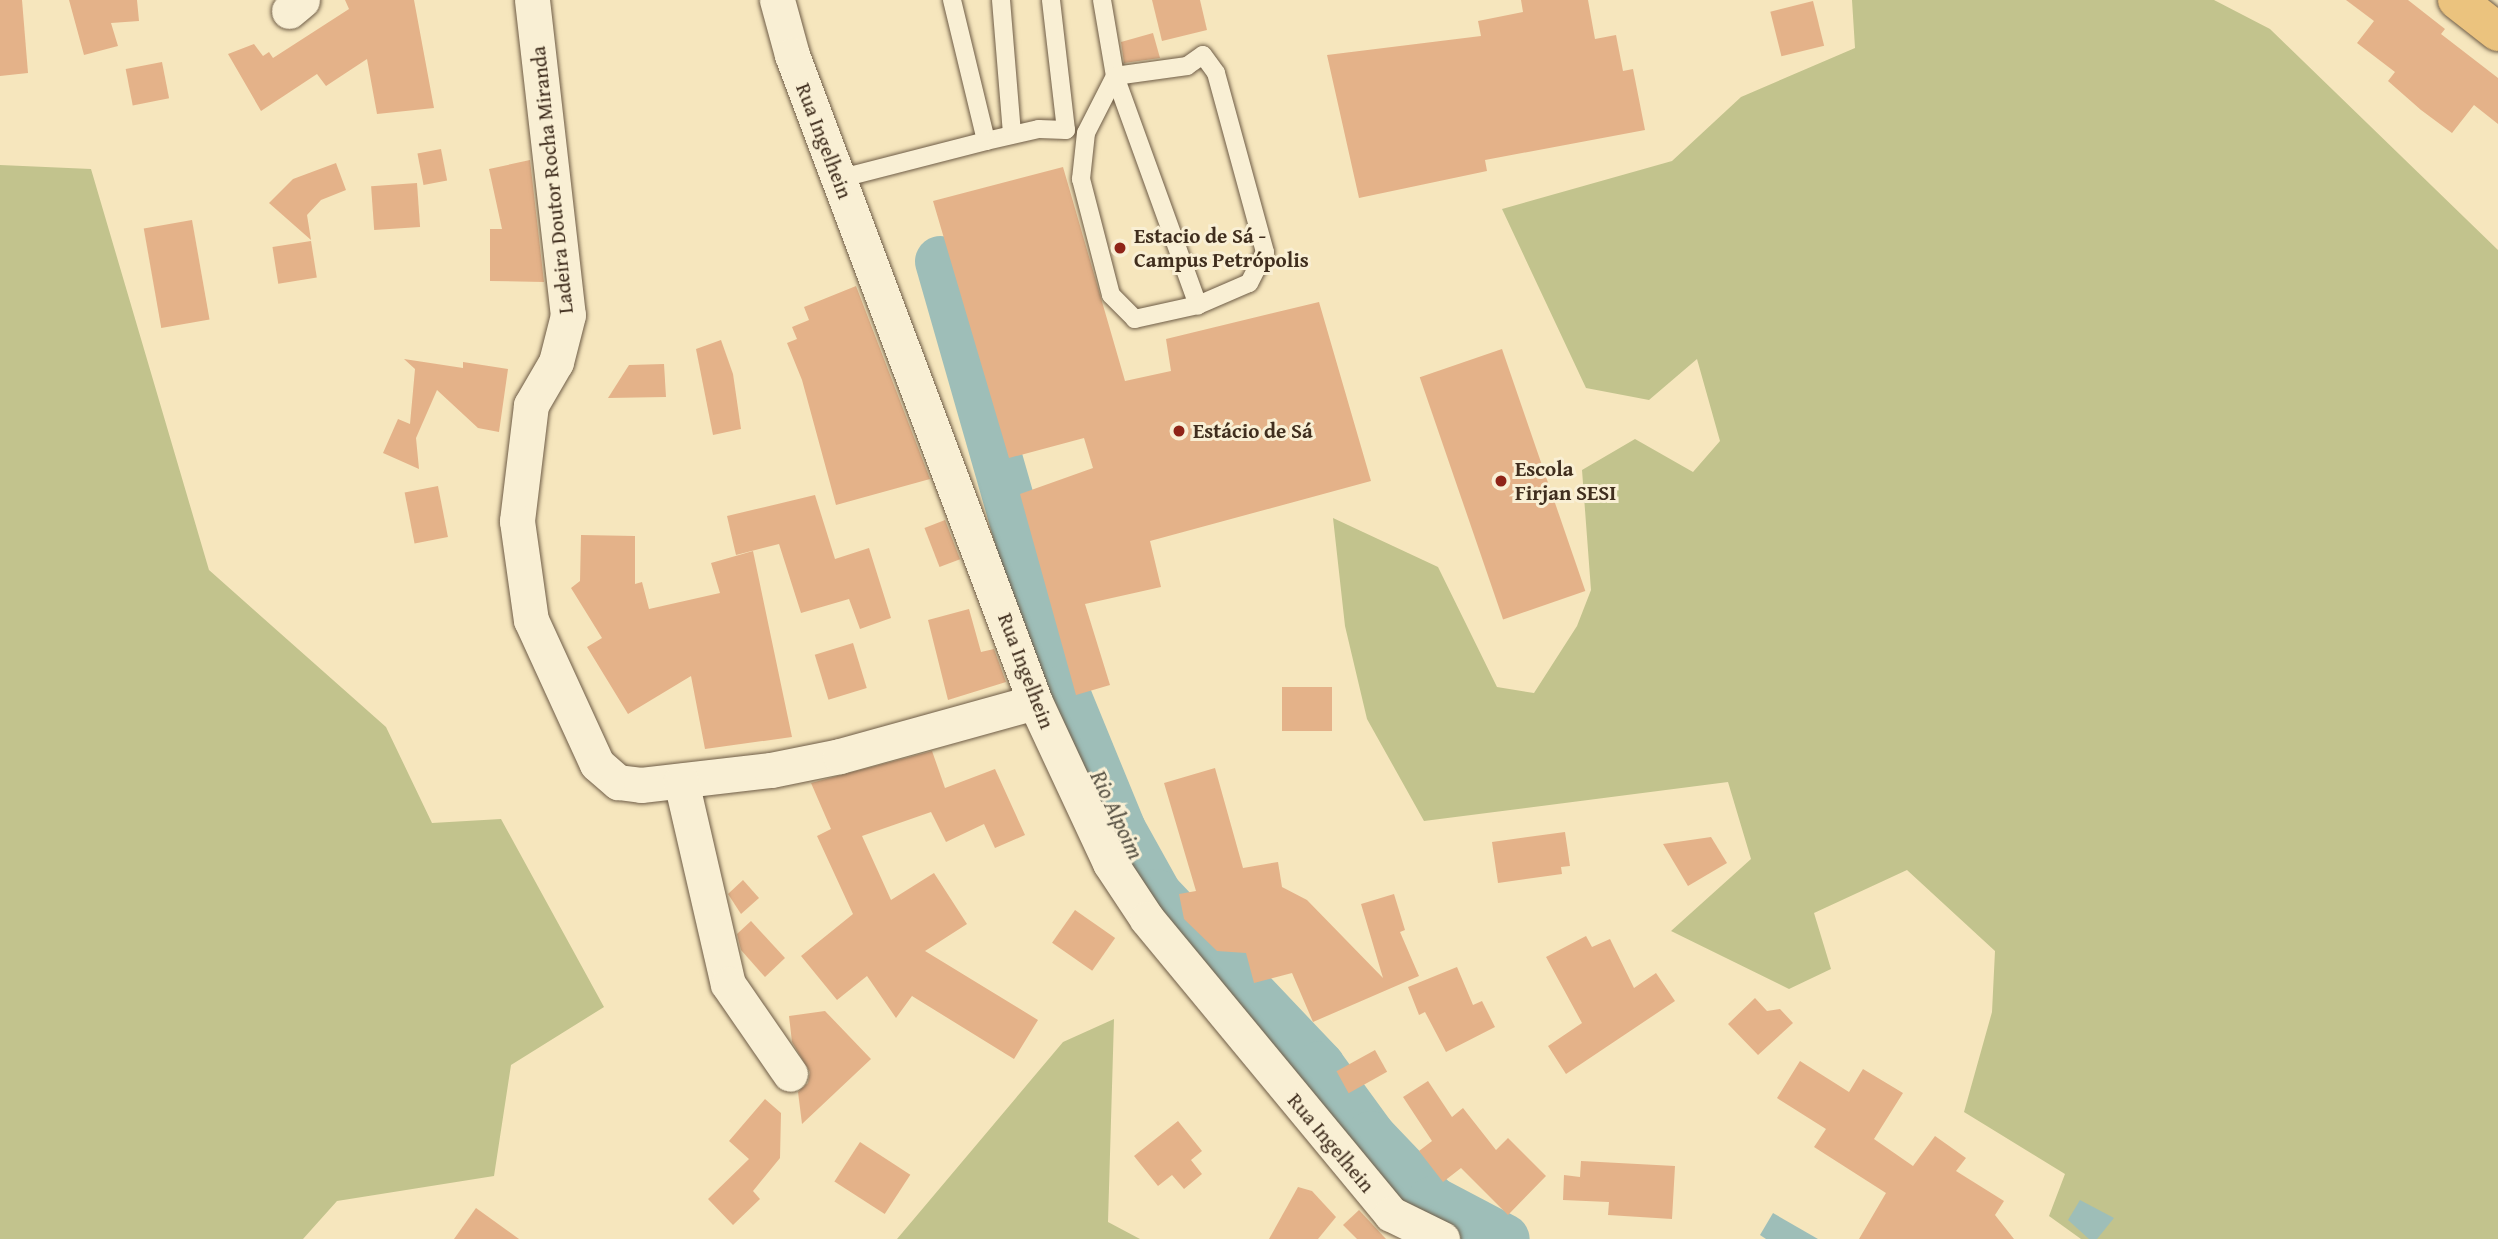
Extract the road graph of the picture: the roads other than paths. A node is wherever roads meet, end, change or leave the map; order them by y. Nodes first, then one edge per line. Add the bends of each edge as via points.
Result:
1 (531, 0) edge
2 (777, 0) edge
3 (952, 0) edge
4 (1001, 0) edge
5 (1051, 0) edge
6 (1101, 0) edge
7 (2457, 0) edge
8 (2498, 32) edge
9 (1115, 76) junction
10 (1066, 130) junction
11 (1086, 133) junction
12 (1012, 135) junction
13 (986, 141) junction
14 (838, 179) junction
15 (1198, 305) junction
16 (1035, 702) junction
17 (681, 781) junction
18 (790, 1074) dead end
19 (1393, 1227) edge
20 (1442, 1239) edge

1 - 17 street, Ladeira Doutor Rocha Miranda via 568,315 556,362 531,405 524,445 517,521 531,620 597,764 618,782
2 - 14 street, Rua Ingelhein
3 - 13 lane
4 - 12 lane
5 - 10 lane
6 - 9 lane
7 - 8 main road
9 - 11 lane
9 - 15 lane
9 - 15 lane via 1187,66 1203,55 1216,73 1265,252 1249,283
10 - 11 lane
10 - 12 lane
11 - 15 lane via 1081,179 1111,295 1135,319
12 - 13 lane
13 - 14 lane
14 - 16 street, Rua Ingelhein
16 - 17 street, Ladeira Doutor Rocha Miranda via 839,757
16 - 19 street, Rua Ingelhein via 1110,863 1147,919
17 - 18 street via 728,984
19 - 20 street, Rua Ingelhein

